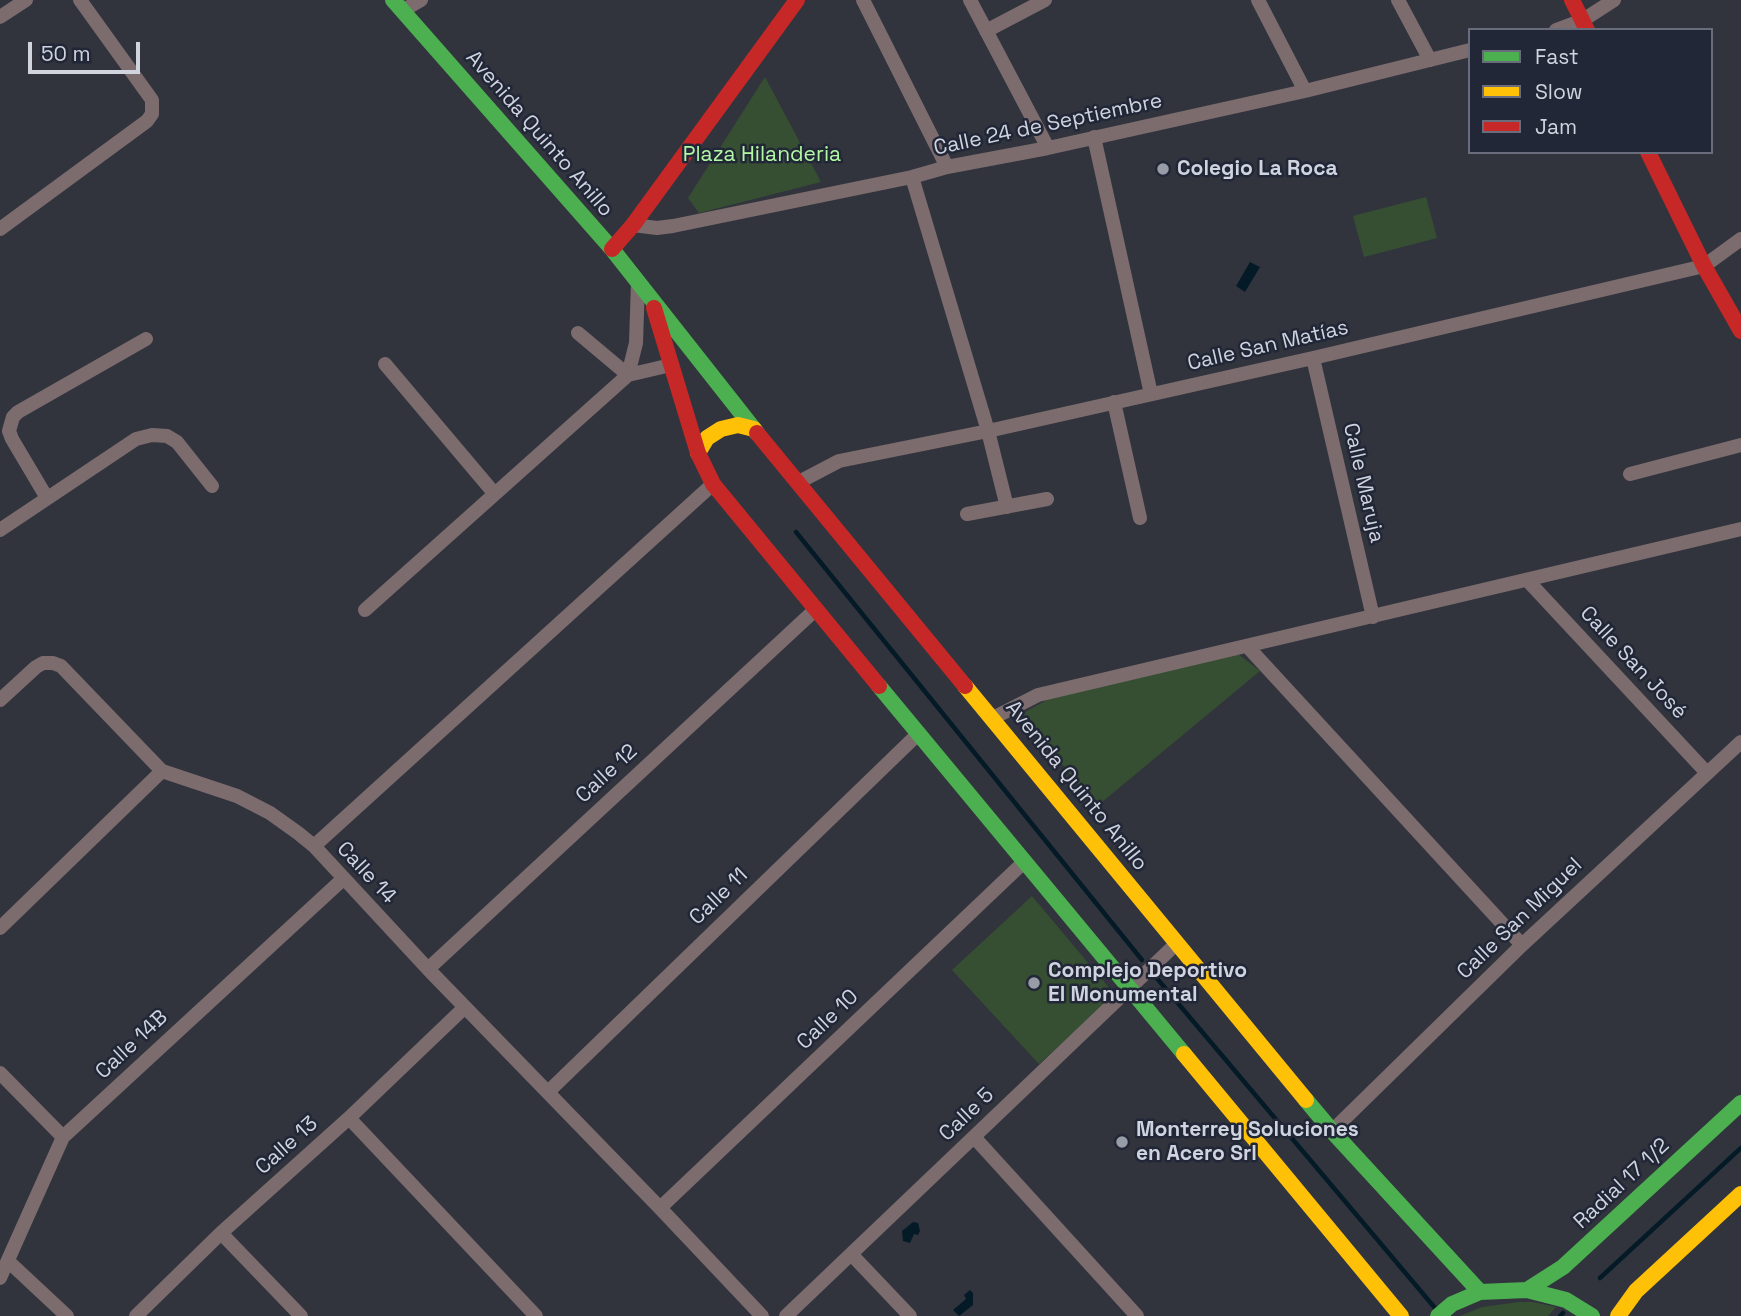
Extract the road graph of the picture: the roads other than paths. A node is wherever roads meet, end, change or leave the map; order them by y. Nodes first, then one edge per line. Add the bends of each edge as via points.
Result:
1 (26, 0) edge
2 (80, 0) edge
3 (421, 0) edge
4 (797, 0) edge
5 (863, 0) edge
6 (970, 0) edge
7 (1045, 0) edge
8 (1258, 0) edge
9 (1398, 0) edge
10 (1572, 0) edge
11 (1614, 0) edge
12 (398, 5) edge
13 (0, 17) edge
14 (1585, 25) edge
15 (1568, 28) edge
16 (986, 31) junction
17 (1468, 50) edge
18 (1430, 60) junction
19 (1305, 91) junction
20 (1094, 136) junction
21 (1048, 148) junction
22 (1649, 154) edge
23 (947, 167) junction
24 (912, 177) junction
25 (633, 225) junction
26 (0, 229) edge
27 (1741, 239) edge
28 (612, 249) junction
29 (1704, 266) junction
30 (638, 282) junction
31 (650, 298) junction
32 (1741, 331) edge
33 (578, 333) dead end
34 (146, 339) dead end
35 (1313, 358) junction
36 (384, 364) dead end
37 (671, 365) junction
38 (628, 375) junction
39 (1151, 394) junction
40 (1114, 402) junction
41 (754, 429) junction
42 (988, 431) junction
43 (1741, 445) edge
44 (698, 453) junction
45 (1630, 474) dead end
46 (799, 482) junction
47 (713, 484) junction
48 (212, 486) dead end
49 (494, 493) junction
50 (47, 498) junction
51 (1047, 499) dead end
52 (1007, 507) junction
53 (967, 514) dead end
54 (1140, 518) dead end
55 (1741, 529) edge
56 (0, 530) edge
57 (1528, 581) junction
58 (365, 610) dead end
59 (815, 610) junction
60 (1373, 617) junction
61 (1247, 646) junction
62 (0, 699) edge
63 (993, 718) junction
64 (919, 733) junction
65 (1741, 742) edge
66 (162, 771) junction
67 (1707, 773) junction
68 (314, 846) junction
69 (1024, 862) junction
70 (343, 879) junction
71 (0, 928) edge
72 (1177, 943) junction
73 (1522, 945) junction
74 (428, 969) junction
75 (1129, 986) junction
76 (465, 1007) junction
77 (0, 1073) edge
78 (548, 1092) junction
79 (1741, 1103) edge
80 (349, 1118) junction
81 (1332, 1131) junction
82 (974, 1137) junction
83 (63, 1138) junction
84 (1741, 1194) edge
85 (660, 1208) junction
86 (221, 1233) junction
87 (852, 1255) junction
88 (8, 1261) junction
89 (0, 1278) edge
90 (1527, 1290) junction
91 (1480, 1292) junction
92 (68, 1316) edge
93 (136, 1316) edge
94 (301, 1316) edge
95 (536, 1316) edge
96 (762, 1316) edge
97 (786, 1316) edge
98 (910, 1316) edge
99 (1137, 1316) edge
100 (1401, 1316) edge
101 (1438, 1316) edge
102 (1592, 1316) edge
103 (1618, 1316) edge

1 - 13 street
2 - 26 street via 152,100 152,114
3 - 12 street
4 - 25 main road
5 - 23 street
6 - 16 street
7 - 16 street
8 - 19 street
9 - 18 street
10 - 14 main road
11 - 14 street
12 - 28 main road, Avenida Quinto Anillo
14 - 15 street
16 - 21 street
17 - 18 street, Calle 24 de Septiembre
18 - 19 street, Calle 24 de Septiembre
19 - 20 street, Calle 24 de Septiembre
20 - 21 street, Calle 24 de Septiembre
20 - 39 street
21 - 23 street, Calle 24 de Septiembre
22 - 29 main road
23 - 24 street, Calle 24 de Septiembre
24 - 25 street, Calle 24 de Septiembre via 673,226
24 - 42 street
25 - 28 main road
27 - 29 street, Calle San Matías
28 - 30 main road, Avenida Quinto Anillo
29 - 32 main road
29 - 35 street, Calle San Matías
30 - 31 main road, Avenida Quinto Anillo
30 - 38 street via 636,343
31 - 37 main road, Avenida Quinto Anillo
31 - 41 main road, Avenida Quinto Anillo
33 - 38 street
34 - 50 street via 13,417 12,439
35 - 39 street, Calle San Matías
35 - 60 street, Calle Maruja
36 - 49 street
37 - 38 street
37 - 44 main road, Avenida Quinto Anillo
38 - 49 street
39 - 40 street, Calle San Matías
40 - 42 street, Calle San Matías
40 - 54 street
41 - 44 main road via 738,425 721,429
41 - 46 main road, Avenida Quinto Anillo
42 - 46 street, Calle San Matías via 839,461
42 - 52 street
43 - 45 street
44 - 47 main road, Avenida Quinto Anillo
46 - 63 main road, Avenida Quinto Anillo
47 - 59 main road, Avenida Quinto Anillo
47 - 68 street, Calle 14
48 - 50 street via 177,442 152,435 136,439
49 - 58 street
50 - 56 street
51 - 52 street
52 - 53 street
55 - 57 street
57 - 60 street
57 - 67 street, Calle San José
59 - 64 main road, Avenida Quinto Anillo
59 - 74 street, Calle 12
60 - 61 street
61 - 63 street via 1038,695
61 - 73 street
62 - 66 street via 43,663 61,666
63 - 72 main road, Avenida Quinto Anillo
64 - 69 main road, Avenida Quinto Anillo
64 - 78 street, Calle 11
65 - 67 street, Calle San Miguel
66 - 68 street via 237,796 270,813
66 - 71 street
67 - 73 street, Calle San Miguel
68 - 70 street, Calle 14
69 - 75 main road, Avenida Quinto Anillo
69 - 85 street, Calle 10
70 - 74 street, Calle 14
70 - 83 street, Calle 14B
72 - 75 street, Calle 5
72 - 81 main road, Avenida Quinto Anillo
73 - 81 street, Calle San Miguel
74 - 76 street, Calle 14
75 - 82 street, Calle 5
75 - 100 main road, Avenida Quinto Anillo
76 - 78 street, Calle 14
76 - 80 street, Calle 13
77 - 83 street
78 - 85 street, Calle 14
79 - 90 main road, Radial 17 1/2 via 1563,1267
80 - 86 street, Calle 13
80 - 95 street
81 - 91 main road, Avenida Quinto Anillo
82 - 87 street, Calle 5
82 - 99 street
83 - 88 street, Calle 14B
84 - 103 main road via 1636,1291
85 - 96 street, Calle 14
86 - 93 street, Calle 13
86 - 94 street
87 - 97 street, Calle 5
87 - 98 street
88 - 89 street, Calle 14B
88 - 92 street
90 - 91 main road
90 - 102 main road via 1566,1300
91 - 101 main road

